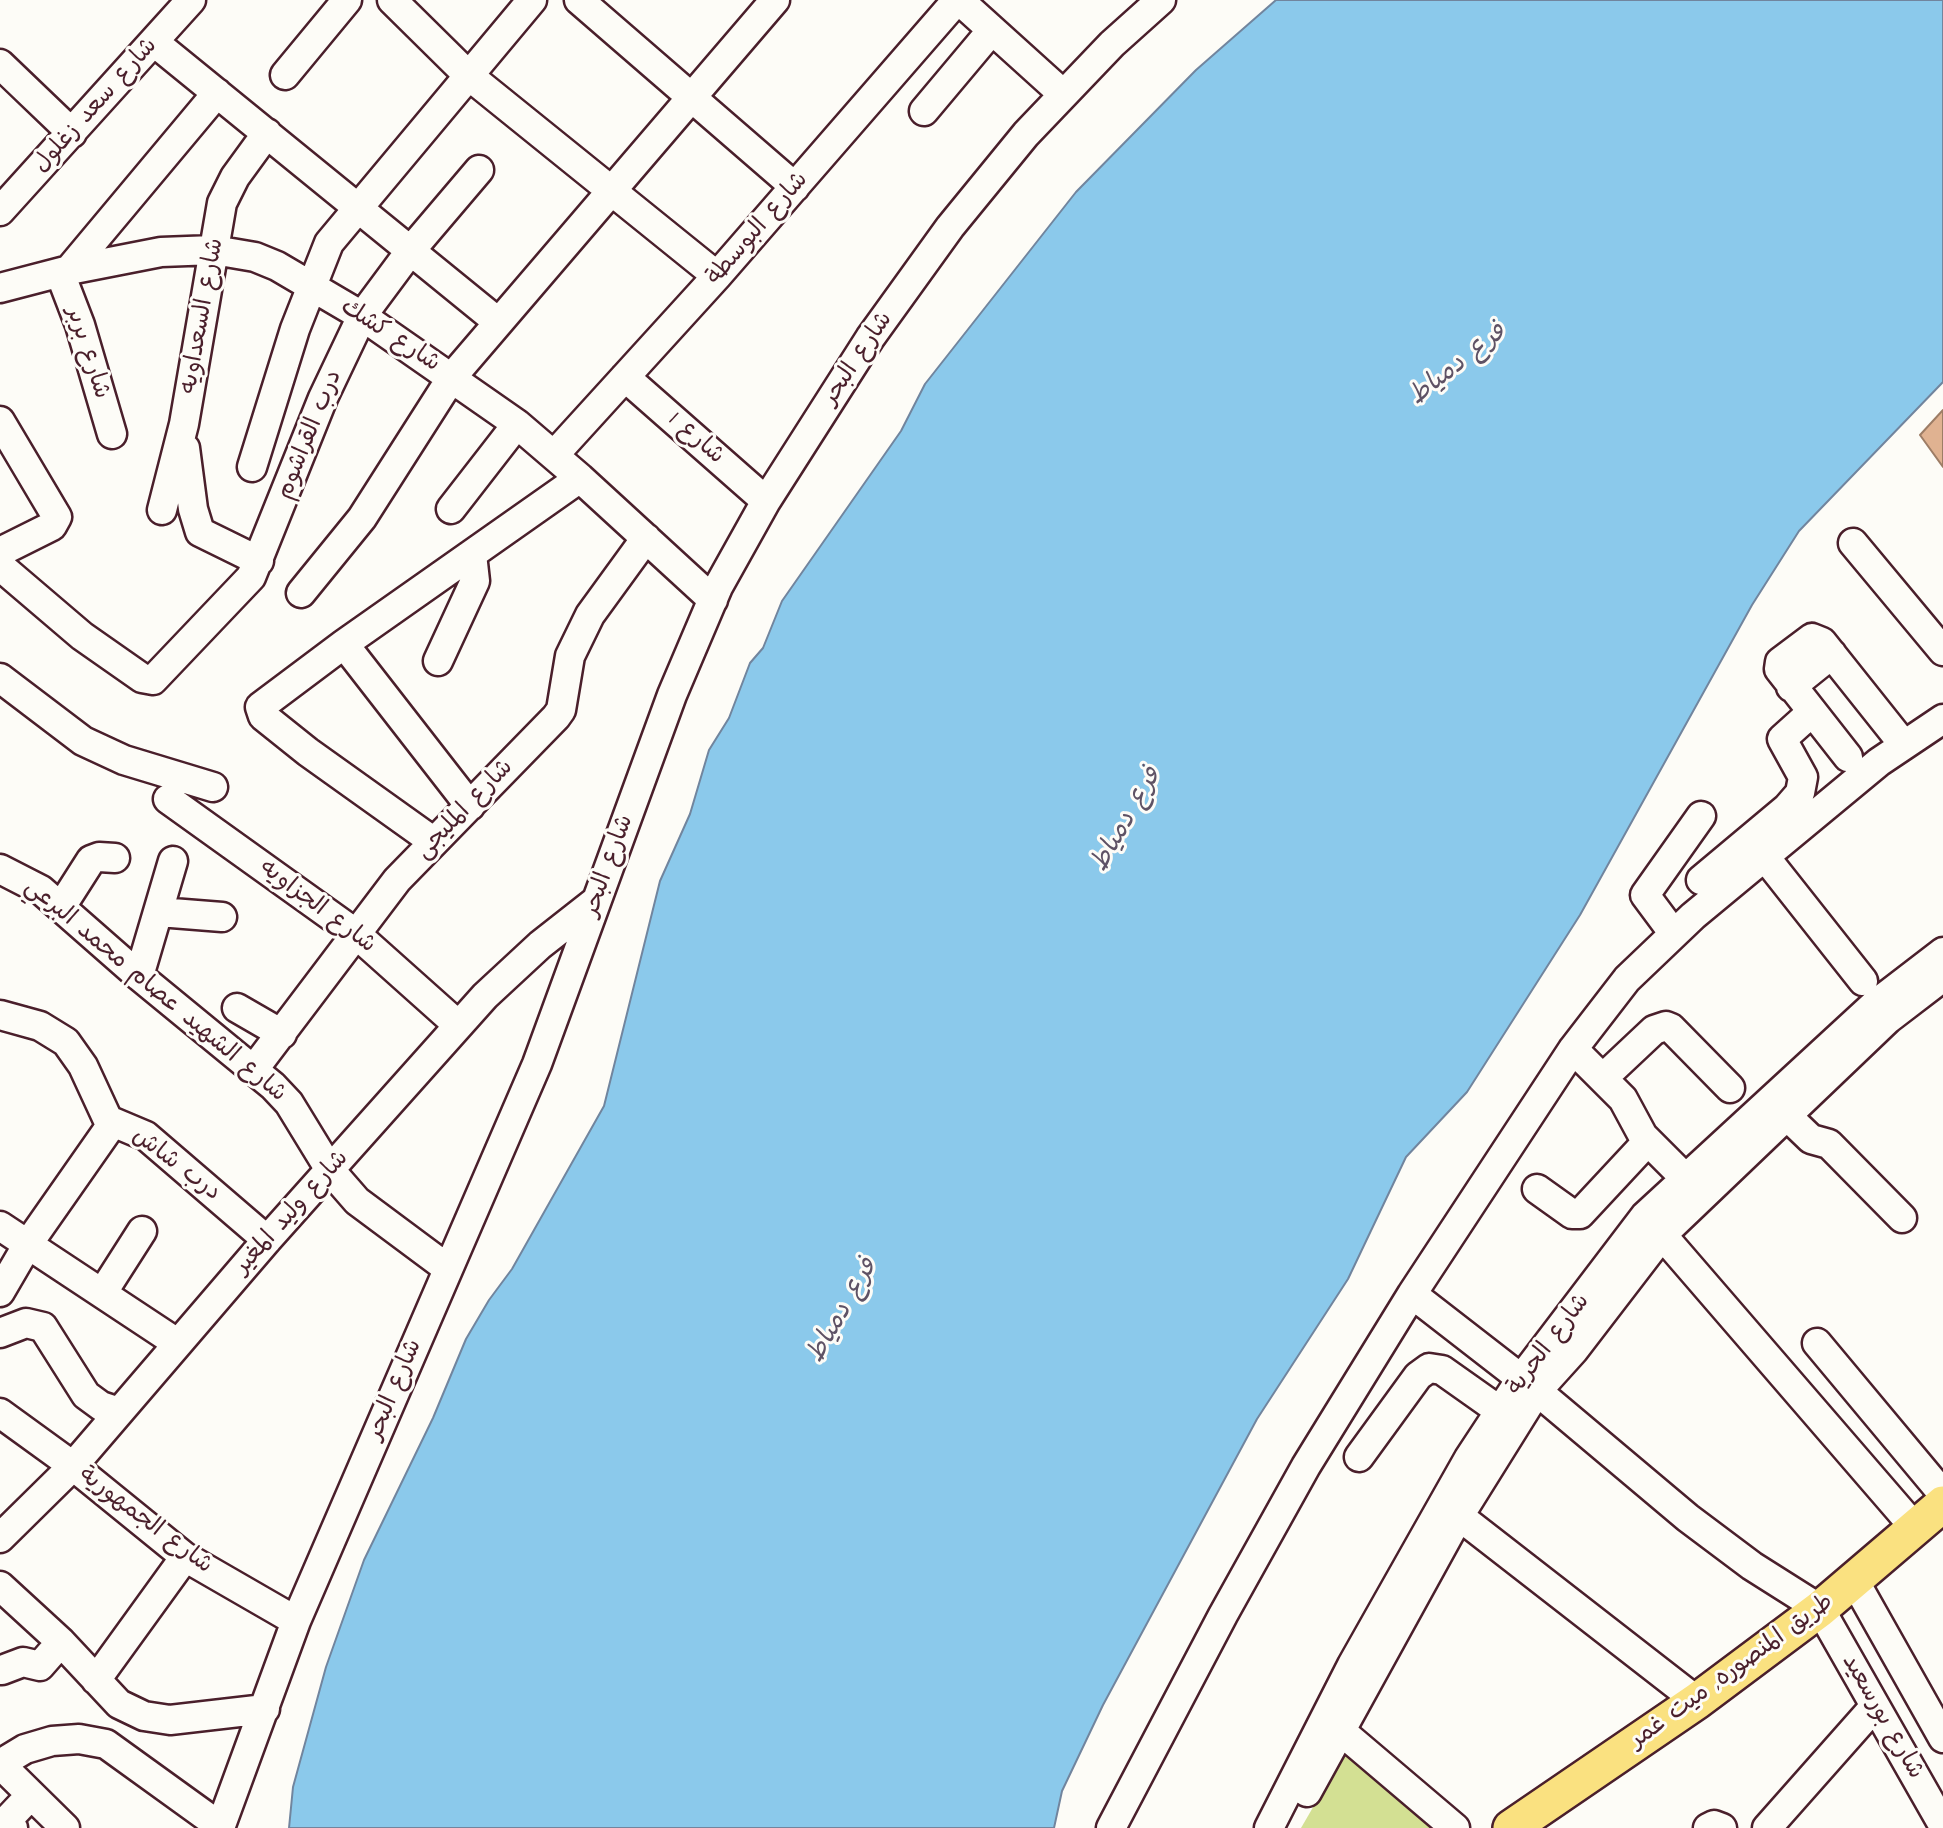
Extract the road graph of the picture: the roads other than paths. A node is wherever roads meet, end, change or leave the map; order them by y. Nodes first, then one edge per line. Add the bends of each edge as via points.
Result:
1 (191, 0) edge
2 (347, 0) edge
3 (392, 0) edge
4 (532, 0) edge
5 (579, 0) edge
6 (775, 0) edge
7 (958, 0) edge
8 (1161, 0) edge
9 (992, 30) junction
10 (154, 41) junction
11 (0, 64) edge
12 (285, 75) dead end
13 (468, 75) junction
14 (218, 93) junction
15 (1063, 94) junction
16 (691, 97) junction
17 (924, 111) dead end
18 (72, 133) junction
19 (267, 133) junction
20 (479, 170) dead end
21 (795, 187) junction
22 (609, 191) junction
23 (358, 206) junction
24 (0, 211) edge
25 (214, 250) junction
26 (411, 250) junction
27 (65, 271) junction
28 (717, 276) junction
29 (310, 285) junction
30 (0, 288) edge
31 (362, 316) junction
32 (498, 322) junction
33 (452, 377) junction
34 (625, 377) junction
35 (0, 421) edge
36 (184, 424) junction
37 (517, 424) junction
38 (112, 435) dead end
39 (554, 455) junction
40 (252, 467) dead end
41 (580, 478) junction
42 (766, 501) junction
43 (451, 509) dead end
44 (162, 510) dead end
45 (646, 538) junction
46 (1853, 543) dead end
47 (0, 552) edge
48 (472, 554) junction
49 (259, 561) junction
50 (0, 566) edge
51 (301, 593) dead end
52 (713, 600) junction
53 (344, 644) junction
54 (1943, 651) edge
55 (438, 661) dead end
56 (0, 678) edge
57 (1812, 712) junction
58 (1943, 719) edge
59 (1904, 745) junction
60 (1848, 757) dead end
61 (214, 787) dead end
62 (167, 799) dead end
63 (470, 806) junction
64 (1701, 816) dead end
65 (434, 842) junction
66 (1765, 857) junction
67 (115, 858) dead end
68 (173, 861) dead end
69 (0, 869) edge
70 (1701, 880) dead end
71 (596, 901) junction
72 (61, 907) junction
73 (159, 912) junction
74 (222, 916) dead end
75 (355, 933) junction
76 (1674, 934) junction
77 (1943, 952) edge
78 (139, 976) junction
79 (1943, 977) edge
80 (1875, 1001) junction
81 (237, 1008) dead end
82 (0, 1015) edge
83 (458, 1025) junction
84 (282, 1034) junction
85 (1573, 1049) junction
86 (254, 1069) junction
87 (1603, 1078) junction
88 (1730, 1088) dead end
89 (1777, 1114) junction
90 (112, 1124) junction
91 (1648, 1141) junction
92 (330, 1170) junction
93 (1685, 1178) junction
94 (1537, 1189) dead end
95 (1902, 1218) dead end
96 (1654, 1225) junction
97 (0, 1226) edge
98 (142, 1231) dead end
99 (267, 1240) junction
100 (29, 1244) junction
101 (447, 1268) junction
102 (0, 1292) edge
103 (103, 1292) junction
104 (1412, 1294) junction
105 (0, 1333) edge
106 (177, 1343) junction
107 (1817, 1343) dead end
108 (1529, 1385) junction
109 (1500, 1411) junction
110 (119, 1412) junction
111 (0, 1413) edge
112 (1359, 1457) dead end
113 (1478, 1463) junction
114 (73, 1466) junction
115 (1943, 1494) edge
116 (1943, 1504) edge
117 (1459, 1516) junction
118 (1916, 1529) junction
119 (0, 1538) edge
120 (185, 1557) junction
121 (1854, 1580) junction
122 (0, 1586) edge
123 (1820, 1609) junction
124 (296, 1621) junction
125 (61, 1642) junction
126 (2, 1670) dead end
127 (96, 1680) junction
128 (1697, 1701) junction
129 (1925, 1706) junction
130 (265, 1709) junction
131 (1881, 1716) junction
132 (1334, 1724) junction
133 (1943, 1738) edge
134 (1943, 1749) edge
135 (0, 1764) edge
136 (1914, 1772) junction
137 (31, 1795) junction
138 (7, 1822) edge
139 (1943, 1825) edge
140 (220, 1827) edge
141 (65, 1828) edge
142 (1111, 1828) edge
143 (1269, 1828) edge
144 (1286, 1828) edge
145 (1455, 1828) edge
146 (1511, 1828) edge
147 (1708, 1828) edge
148 (1722, 1828) edge
149 (1767, 1828) edge

1 - 10 street, شارع سعد زغلول
2 - 12 street
3 - 13 street
4 - 13 street
5 - 16 street
6 - 16 street
7 - 9 street
7 - 21 street, شارع البوسطة
8 - 15 street, شارع البحر
9 - 15 street
9 - 17 street
10 - 14 street
10 - 18 street, شارع سعد زغلول
11 - 18 street
13 - 22 street
13 - 23 street
14 - 19 street
14 - 27 street
15 - 42 street, شارع البحر via 950,227 870,338
16 - 21 street
16 - 22 street
18 - 24 street, شارع سعد زغلول
19 - 23 street
19 - 25 street, شارع السعداويه via 222,204
20 - 26 street, درب القراشوم
21 - 28 street, شارع البوسطة
22 - 28 street
22 - 32 street
23 - 26 street
23 - 29 street via 329,243
25 - 27 street, شارع كشك via 161,253
25 - 29 street, شارع كشك via 255,257
25 - 36 street, شارع السعداويه
26 - 31 street, درب القراشوم
26 - 32 street
27 - 30 street, شارع كشك
27 - 38 street, شارع بربر
28 - 34 street, شارع البوسطة
29 - 31 street, شارع كشك
29 - 40 street
31 - 33 street, شارع كشك
31 - 49 street, درب القراشوم via 323,398
32 - 33 street
33 - 37 street, شارع كشك
33 - 51 street via 362,518
34 - 39 street, شارع البوسطة
34 - 42 street, شارع 1
35 - 47 street via 57,517 51,526
36 - 44 street, شارع السعداويه
36 - 49 street via 187,473 201,532
37 - 39 street, شارع كشك
37 - 43 street
39 - 41 street, شارع كشك
41 - 45 street, شارع كشك
41 - 48 street
42 - 52 street, شارع البحر
45 - 52 street, شارع كشك
45 - 63 street, شارع المليجى via 585,625 570,656 561,710
46 - 54 street
48 - 53 street
48 - 55 street via 475,581
49 - 50 street, درب القراشوم via 242,587 148,681 82,636
52 - 71 street, شارع البحر via 672,695
53 - 63 street
53 - 65 street via 261,705 260,712
56 - 61 street via 83,741 124,760
57 - 59 street via 1786,680 1780,662 1820,647
57 - 60 street
57 - 70 street via 1782,739 1803,777 1800,793
58 - 59 street
59 - 66 street
62 - 75 street, شارع الجزاويه
63 - 65 street, شارع المليجى
64 - 76 street via 1644,895
65 - 75 street, شارع المليجى
66 - 76 street
66 - 80 street
67 - 72 street via 93,858
68 - 73 street
69 - 72 street, شارع الشهيد عصام محمد البرعي via 41,890
71 - 83 street, شارع وليد المغير via 540,945
71 - 101 street, شارع البحر via 537,1064
72 - 78 street, شارع الشهيد عصام محمد البرعي
73 - 74 street
73 - 78 street
75 - 83 street, شارع الجزاويه
75 - 84 street, شارع المليجى
76 - 85 street via 1627,979
77 - 80 street, شارع الحرية
78 - 86 street, شارع الشهيد عصام محمد البرعي
79 - 80 street, شارع الحرية
80 - 89 street, شارع الحرية
81 - 84 street
82 - 90 street, درب شاش via 40,1026 65,1042 83,1066
83 - 92 street, شارع وليد المغير
84 - 86 street, شارع المليجى
85 - 87 street
85 - 104 street
86 - 92 street, شارع الشهيد عصام محمد البرعي via 289,1103
87 - 88 street via 1654,1030 1665,1026
87 - 91 street via 1627,1104
89 - 93 street, شارع الحرية
89 - 95 street via 1811,1139 1829,1144
89 - 96 street, شارع الحرية
90 - 99 street, درب شاش via 146,1136
90 - 100 street
91 - 93 street
91 - 94 street via 1580,1214 1573,1214
92 - 99 street, شارع وليد المغير
92 - 101 street, شارع الشهيد عصام محمد البرعي via 356,1201
93 - 96 street, شارع الحرية
96 - 108 street, شارع الحرية
96 - 118 street
97 - 100 street
98 - 103 street
99 - 106 street, شارع وليد المغير
100 - 102 street
100 - 103 street
101 - 124 street, شارع البحر
103 - 106 street
104 - 108 street
104 - 142 street via 1306,1466
105 - 110 street via 26,1323 43,1326 86,1395
106 - 110 street, شارع وليد المغير
107 - 115 street
108 - 109 street, شارع الحرية
108 - 113 street, شارع الحرية
108 - 123 street via 1688,1518 1763,1574
109 - 112 street via 1442,1370 1429,1368 1418,1376
109 - 113 street, شارع الحرية
110 - 114 street, شارع وليد المغير
111 - 114 street, شارع الجمهورية
113 - 117 street, شارع الحرية
113 - 132 street, شارع الحرية
114 - 119 street, شارع وليد المغير
114 - 120 street, شارع الجمهورية
116 - 118 main road, طريق المنصوره, ميت غمر
117 - 128 street
117 - 132 street, شارع الحرية
118 - 121 main road, طريق المنصوره, ميت غمر
120 - 124 street, شارع الجمهورية
120 - 127 street
121 - 123 main road, طريق المنصوره, ميت غمر
121 - 129 street, شارع بورسعيد
122 - 125 street
123 - 128 main road, طريق المنصوره, ميت غمر
123 - 131 street, شارع بورسعيد
124 - 130 street, شارع البحر
125 - 126 street via 40,1666 23,1662
125 - 127 street
127 - 130 street via 119,1704 144,1716 170,1720
128 - 146 main road, طريق المنصوره, ميت غمر
129 - 131 street via 1914,1722 1896,1727
129 - 133 street, شارع بورسعيد
130 - 140 street, شارع البحر
131 - 136 street, شارع بورسعيد
131 - 149 street
132 - 143 street, شارع الحرية
132 - 144 street, شارع الحرية
132 - 145 street
134 - 136 street via 1920,1757
135 - 137 street
135 - 140 street via 25,1749 52,1741 106,1744
136 - 139 street, شارع بورسعيد
137 - 138 street
137 - 141 street
147 - 148 street

